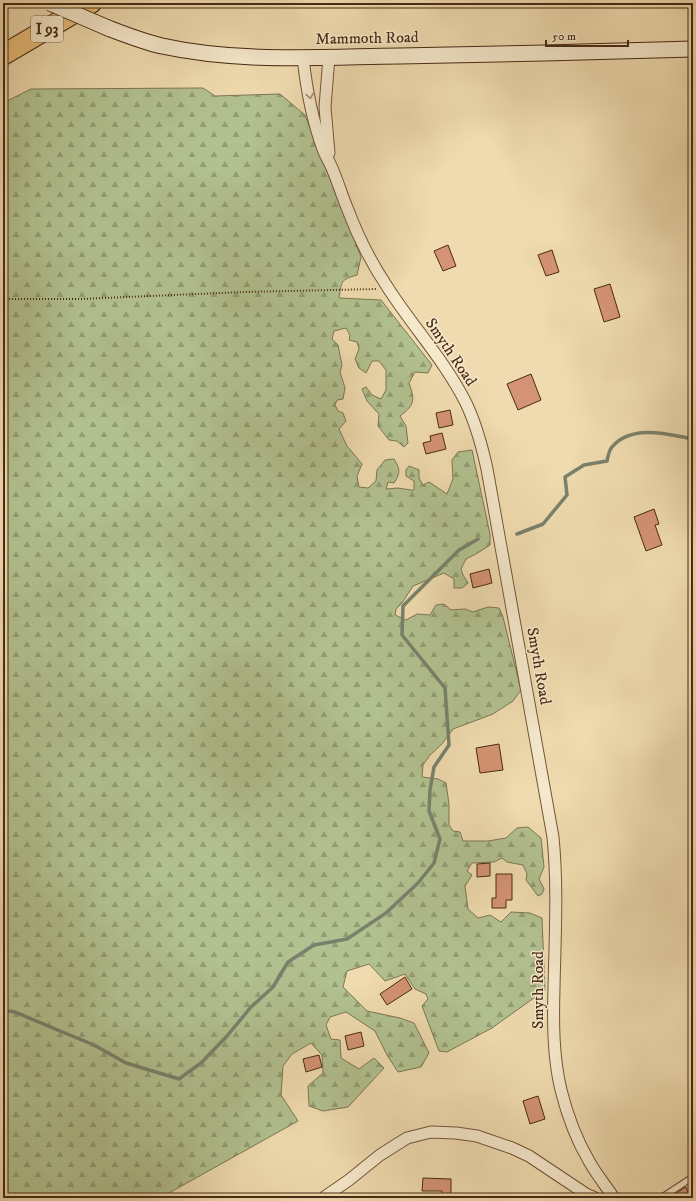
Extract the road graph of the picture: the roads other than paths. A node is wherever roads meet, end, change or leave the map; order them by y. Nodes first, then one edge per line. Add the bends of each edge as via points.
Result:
1 (50, 3) edge
2 (91, 3) edge
3 (693, 49) edge
4 (3, 55) edge
5 (303, 57) junction
6 (329, 57) junction
7 (332, 167) junction
8 (693, 1177) edge
9 (323, 1198) edge
10 (595, 1198) edge
11 (614, 1198) edge
12 (661, 1198) edge

1 - 5 main road, Mammoth Road, bridge via 108,28 161,46 231,56
2 - 4 highway, I 93
3 - 6 main road, Mammoth Road
5 - 6 main road, Mammoth Road
5 -> 7 street, Smyth Road via 317,131
6 - 7 street, Smyth Road via 324,107
7 - 11 street, Smyth Road via 348,211 377,271 449,373 476,426 484,454 553,837 553,1027 556,1065 568,1114 578,1138 589,1161
8 - 12 lane
9 - 10 street via 407,1138 431,1132 477,1136 512,1148

